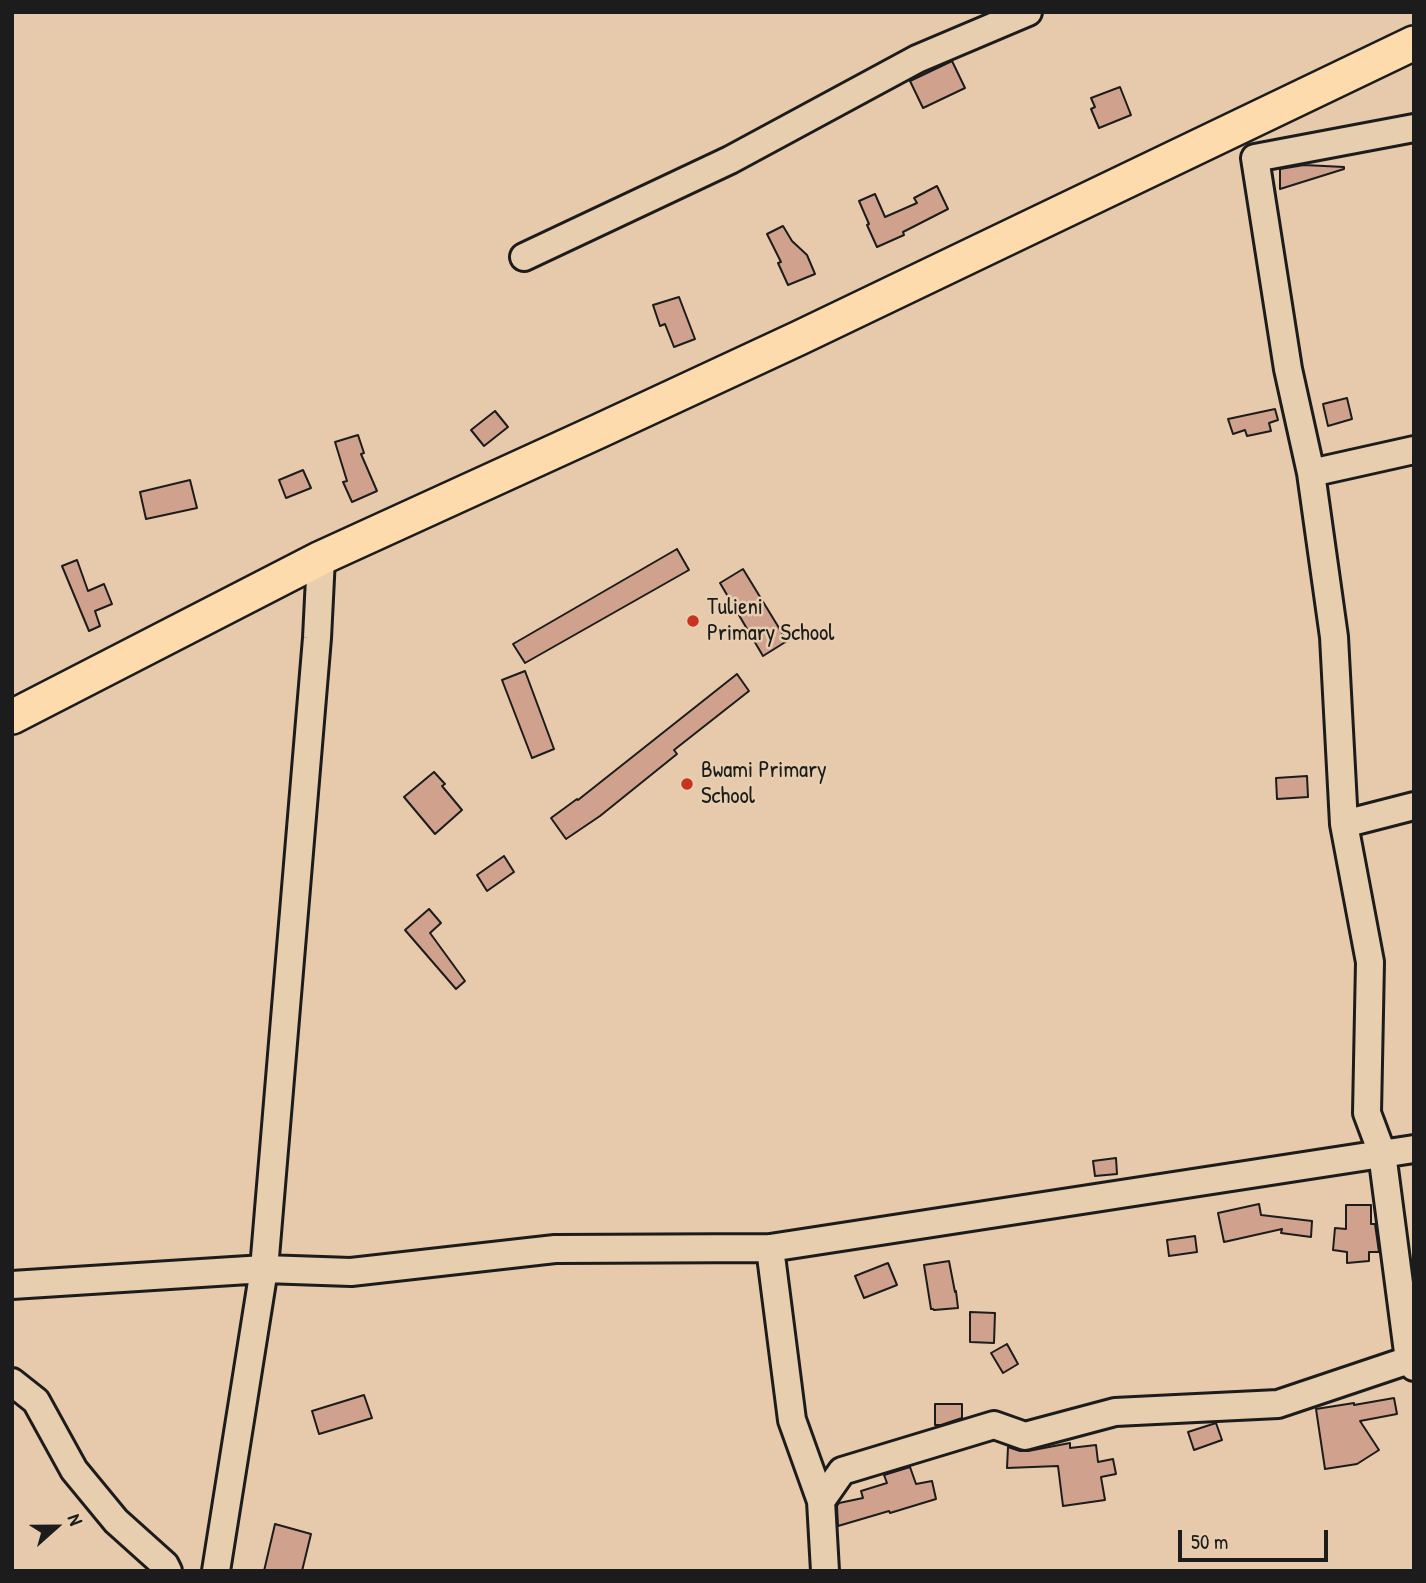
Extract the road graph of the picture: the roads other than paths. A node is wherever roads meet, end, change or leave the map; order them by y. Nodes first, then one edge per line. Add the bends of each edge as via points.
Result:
1 (1028, 12) edge
2 (1414, 43) edge
3 (1414, 128) edge
4 (524, 257) dead end
5 (1414, 450) edge
6 (1311, 473) junction
7 (321, 558) junction
8 (12, 717) edge
9 (1414, 806) edge
10 (1344, 824) junction
11 (1414, 1149) edge
12 (1381, 1153) junction
13 (769, 1248) junction
14 (264, 1269) junction
15 (12, 1285) edge
16 (1412, 1362) edge
17 (12, 1382) edge
18 (821, 1502) junction
19 (168, 1571) edge
20 (216, 1571) edge
21 (825, 1571) edge

1 - 4 street via 917,60 730,160
2 - 7 main road via 799,338
3 - 6 street via 1255,158 1288,369
5 - 6 street
6 - 10 street via 1334,637
7 - 8 main road
7 - 14 street
9 - 10 street
10 - 12 street via 1370,962 1367,1113
11 - 12 street
12 - 13 street
12 - 16 street
13 - 14 street via 555,1249 351,1272
13 - 18 street via 792,1420
14 - 15 street
14 - 20 street
16 - 18 street via 1278,1404 1115,1412 1025,1436 994,1425 842,1471
17 - 19 street via 36,1401 74,1470 116,1521
18 - 21 street

